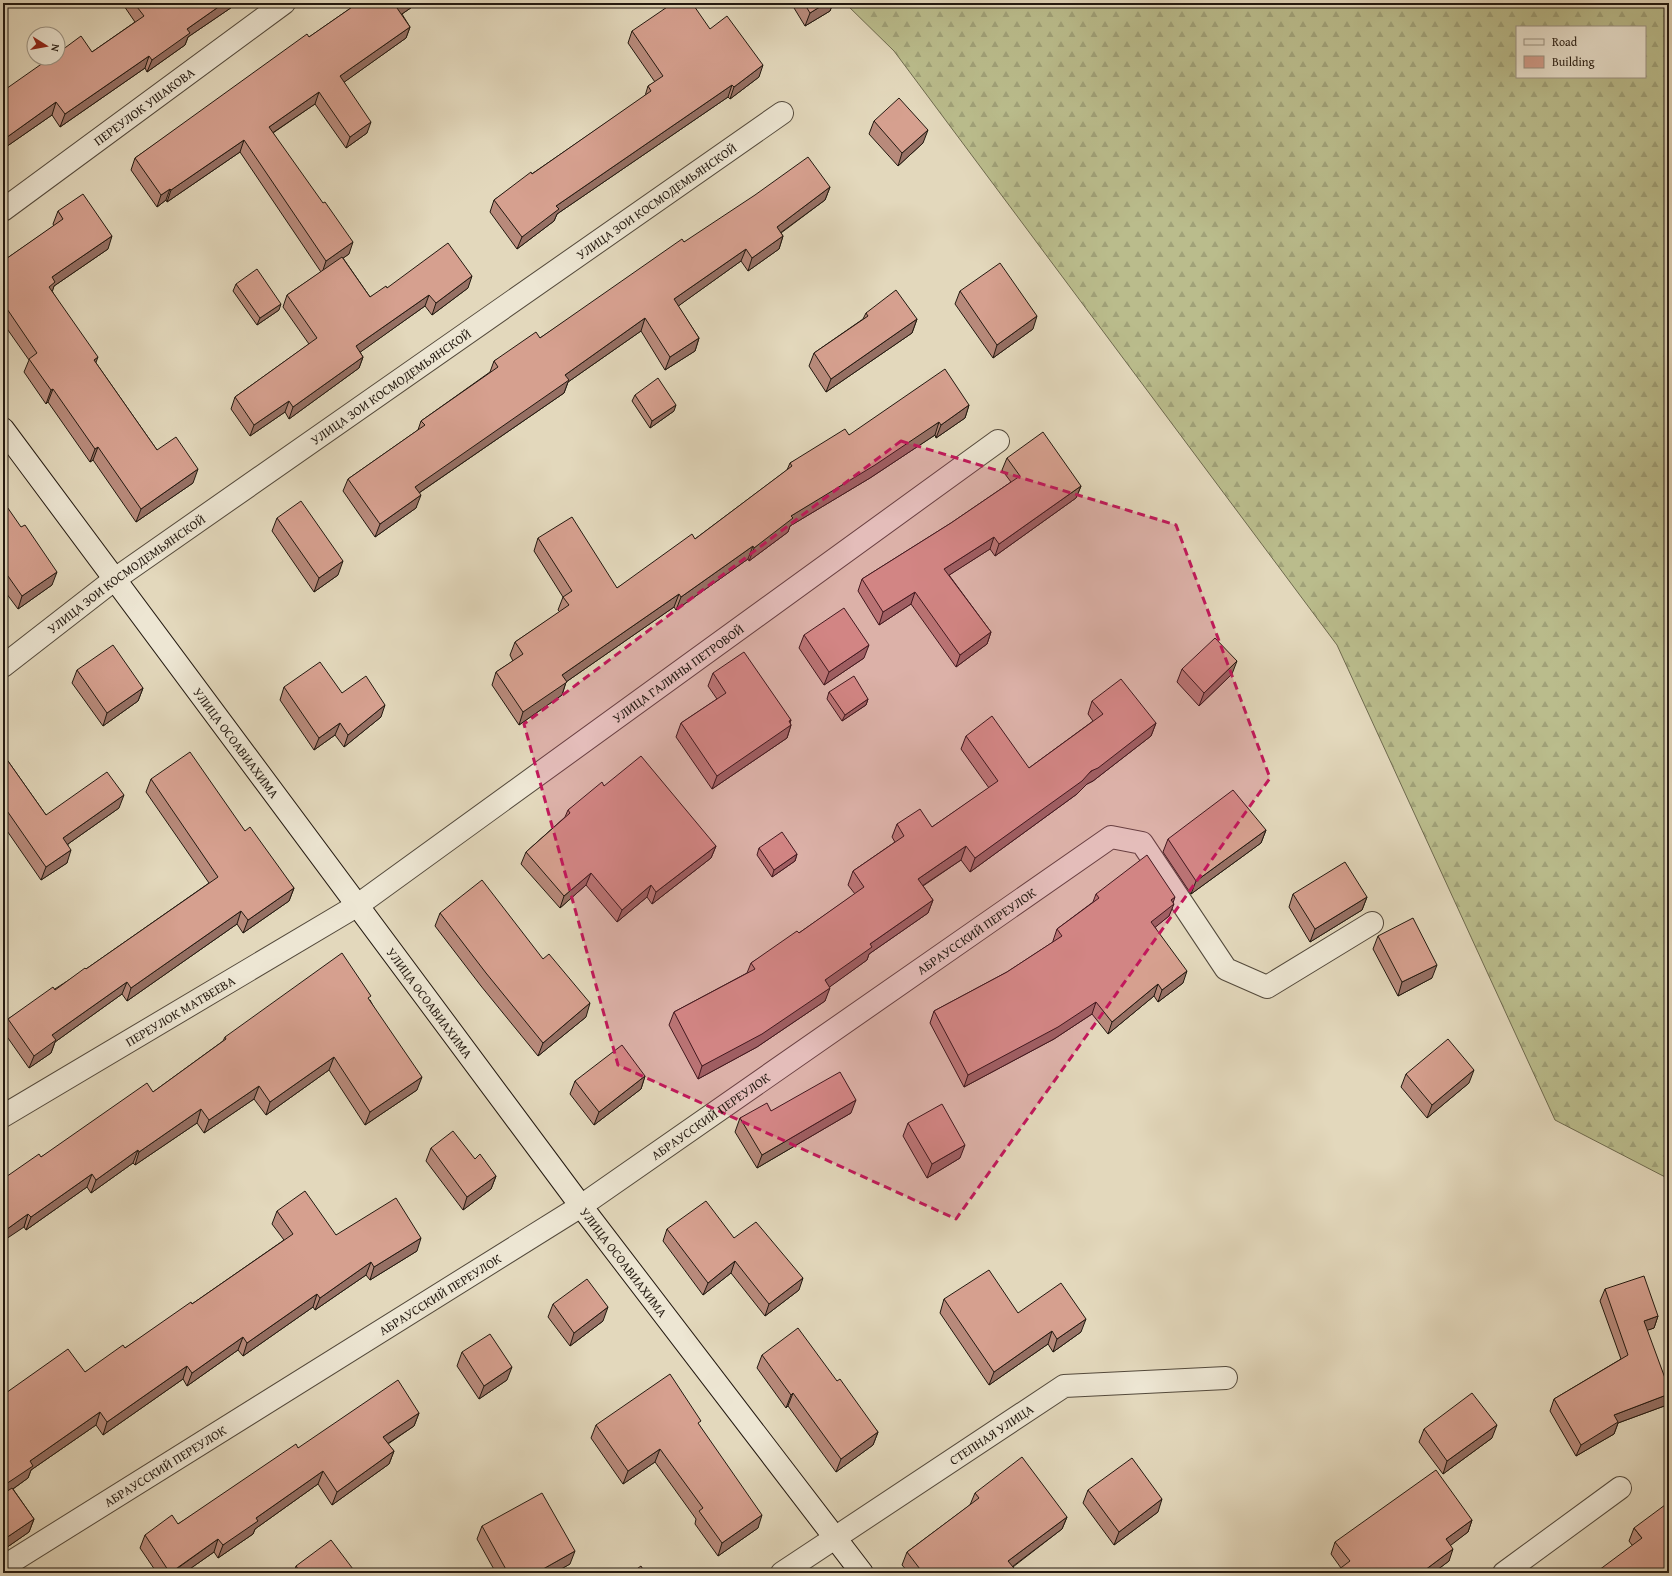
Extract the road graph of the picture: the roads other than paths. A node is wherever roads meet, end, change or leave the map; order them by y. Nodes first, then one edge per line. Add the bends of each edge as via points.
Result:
1 (284, 3) edge
2 (782, 113) dead end
3 (3, 210) edge
4 (3, 429) edge
5 (998, 441) dead end
6 (115, 579) junction
7 (3, 666) edge
8 (358, 905) junction
9 (1372, 922) dead end
10 (3, 1116) edge
11 (581, 1206) junction
12 (1226, 1378) dead end
13 (1620, 1488) dead end
14 (836, 1538) junction
15 (3, 1567) edge
16 (782, 1573) edge
17 (862, 1573) edge
18 (1504, 1573) edge

1 - 3 street, ПЕРЕУЛОК УШАКОВА
2 - 6 street, УЛИЦА ЗОИ КОСМОДЕМЬЯНСКОЙ
4 - 6 street, УЛИЦА ОСОАВИАХИМА
5 - 8 street, УЛИЦА ГАЛИНЫ ПЕТРОВОЙ
6 - 7 street, УЛИЦА ЗОИ КОСМОДЕМЬЯНСКОЙ
6 - 8 street, УЛИЦА ОСОАВИАХИМА
8 - 10 street, ПЕРЕУЛОК МАТВЕЕВА
8 - 11 street, УЛИЦА ОСОАВИАХИМА
9 - 11 street, АБРАУССКИЙ ПЕРЕУЛОК via 1267,986 1226,968 1142,842 1111,837
11 - 14 street, УЛИЦА ОСОАВИАХИМА
11 - 15 street, АБРАУССКИЙ ПЕРЕУЛОК
12 - 14 street, СТЕПНАЯ УЛИЦА via 1064,1386
13 - 18 street
14 - 16 street, СТЕПНАЯ УЛИЦА
14 - 17 street, УЛИЦА ОСОАВИАХИМА

